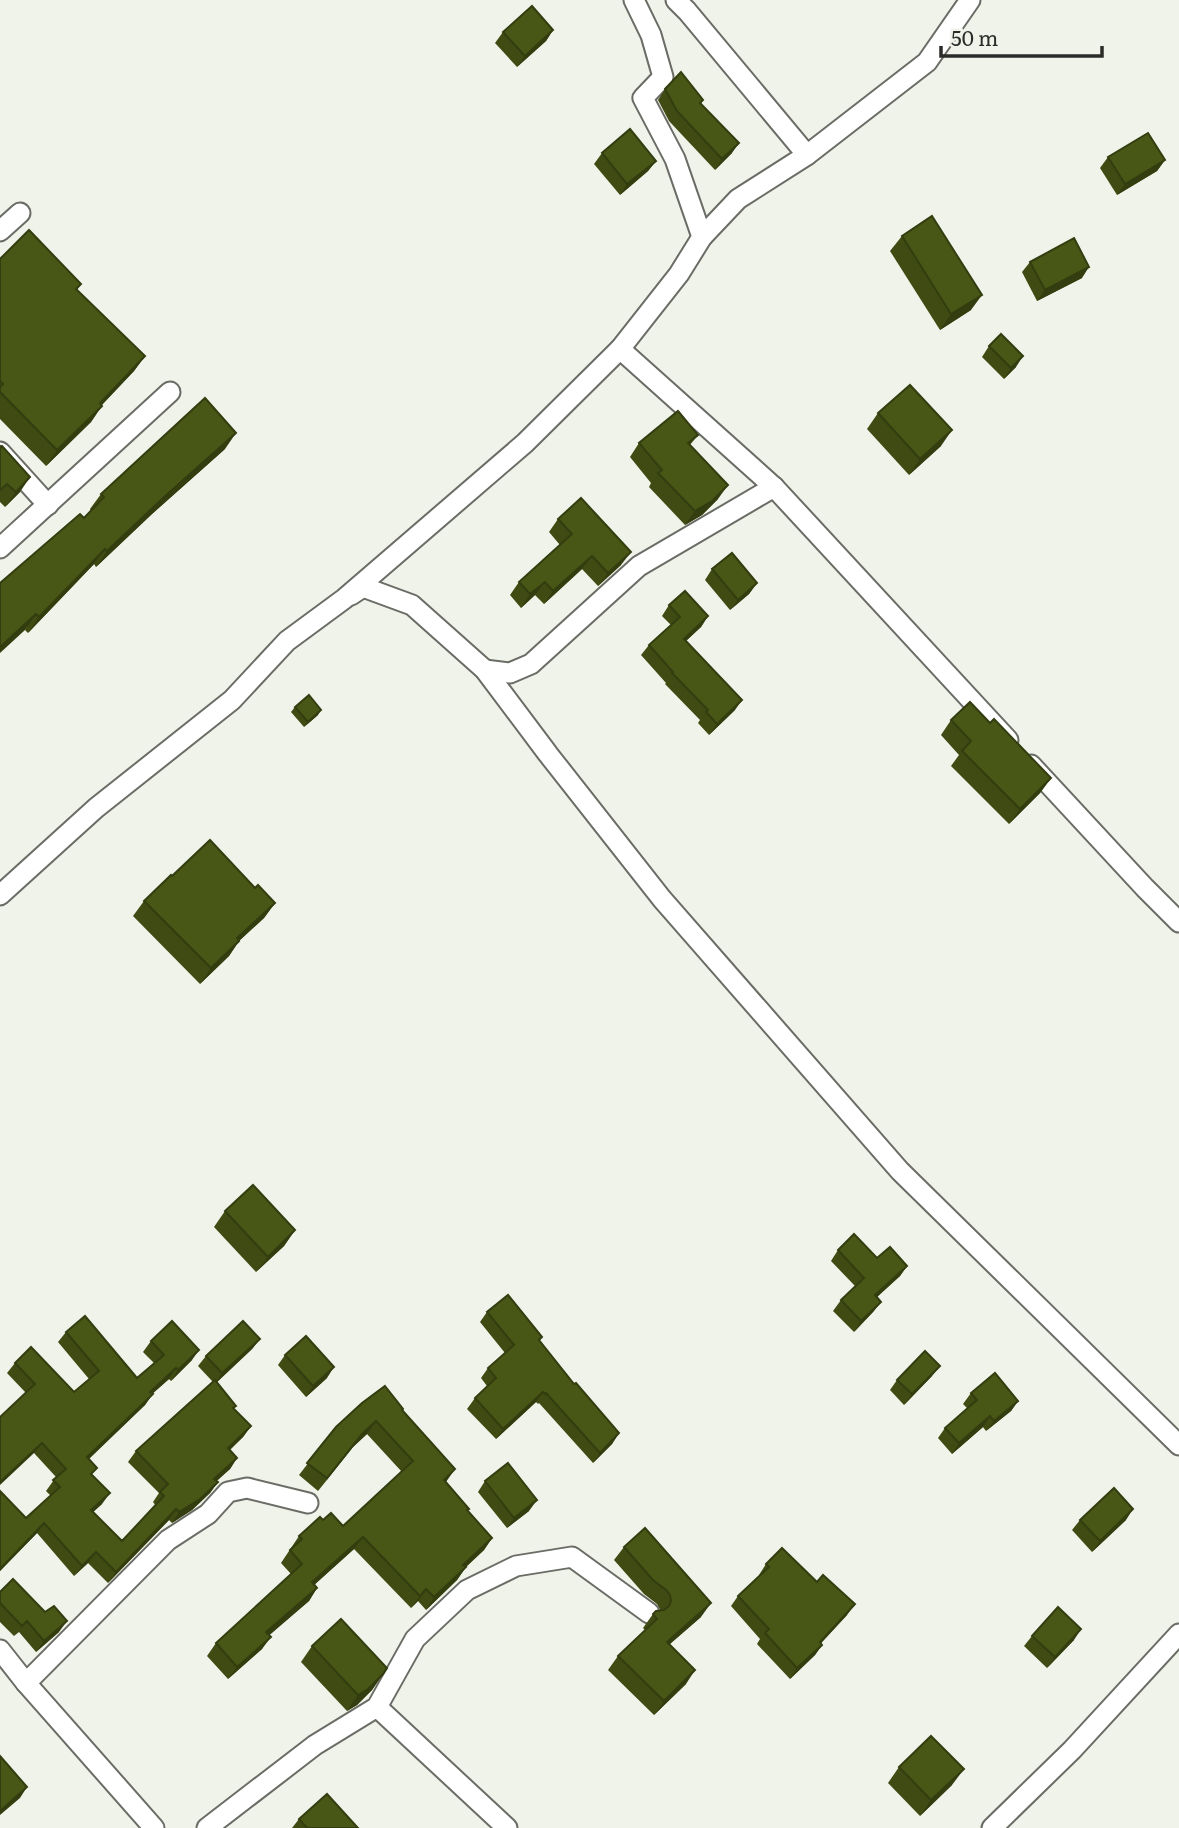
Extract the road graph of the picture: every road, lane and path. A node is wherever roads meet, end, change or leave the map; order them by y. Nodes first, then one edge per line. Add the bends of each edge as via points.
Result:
1 (634, 0) edge
2 (676, 0) edge
3 (970, 0) edge
4 (807, 155) junction
5 (20, 213) dead end
6 (0, 231) edge
7 (702, 237) junction
8 (620, 349) junction
9 (170, 392) dead end
10 (0, 452) edge
11 (774, 487) junction
12 (48, 505) junction
13 (0, 548) edge
14 (344, 599) junction
15 (485, 670) junction
16 (0, 895) edge
17 (1179, 922) edge
18 (1179, 1445) edge
19 (308, 1503) dead end
20 (649, 1613) dead end
21 (1179, 1634) edge
22 (0, 1650) edge
23 (26, 1683) junction
24 (377, 1707) junction
25 (154, 1828) edge
26 (207, 1828) edge
27 (507, 1828) edge
28 (992, 1828) edge

1 - 7 street via 651,35 663,77 643,98 675,159
2 - 4 street
3 - 4 street via 927,62
4 - 7 street via 738,199
5 - 6 street
7 - 8 street
8 - 11 street
8 - 14 street via 525,443
9 - 12 street
10 - 12 street
11 - 15 street via 639,566 531,664 510,673
11 - 17 street
12 - 13 street
14 - 15 street via 363,587 412,605
14 - 16 street via 287,641 232,700 96,808
15 - 18 street via 662,899 900,1171
19 - 23 street via 247,1488 228,1492 208,1514 168,1540
20 - 24 street via 572,1557 516,1566 467,1590 415,1639
21 - 28 street
22 - 23 street
23 - 25 street
24 - 26 street via 315,1745
24 - 27 street

